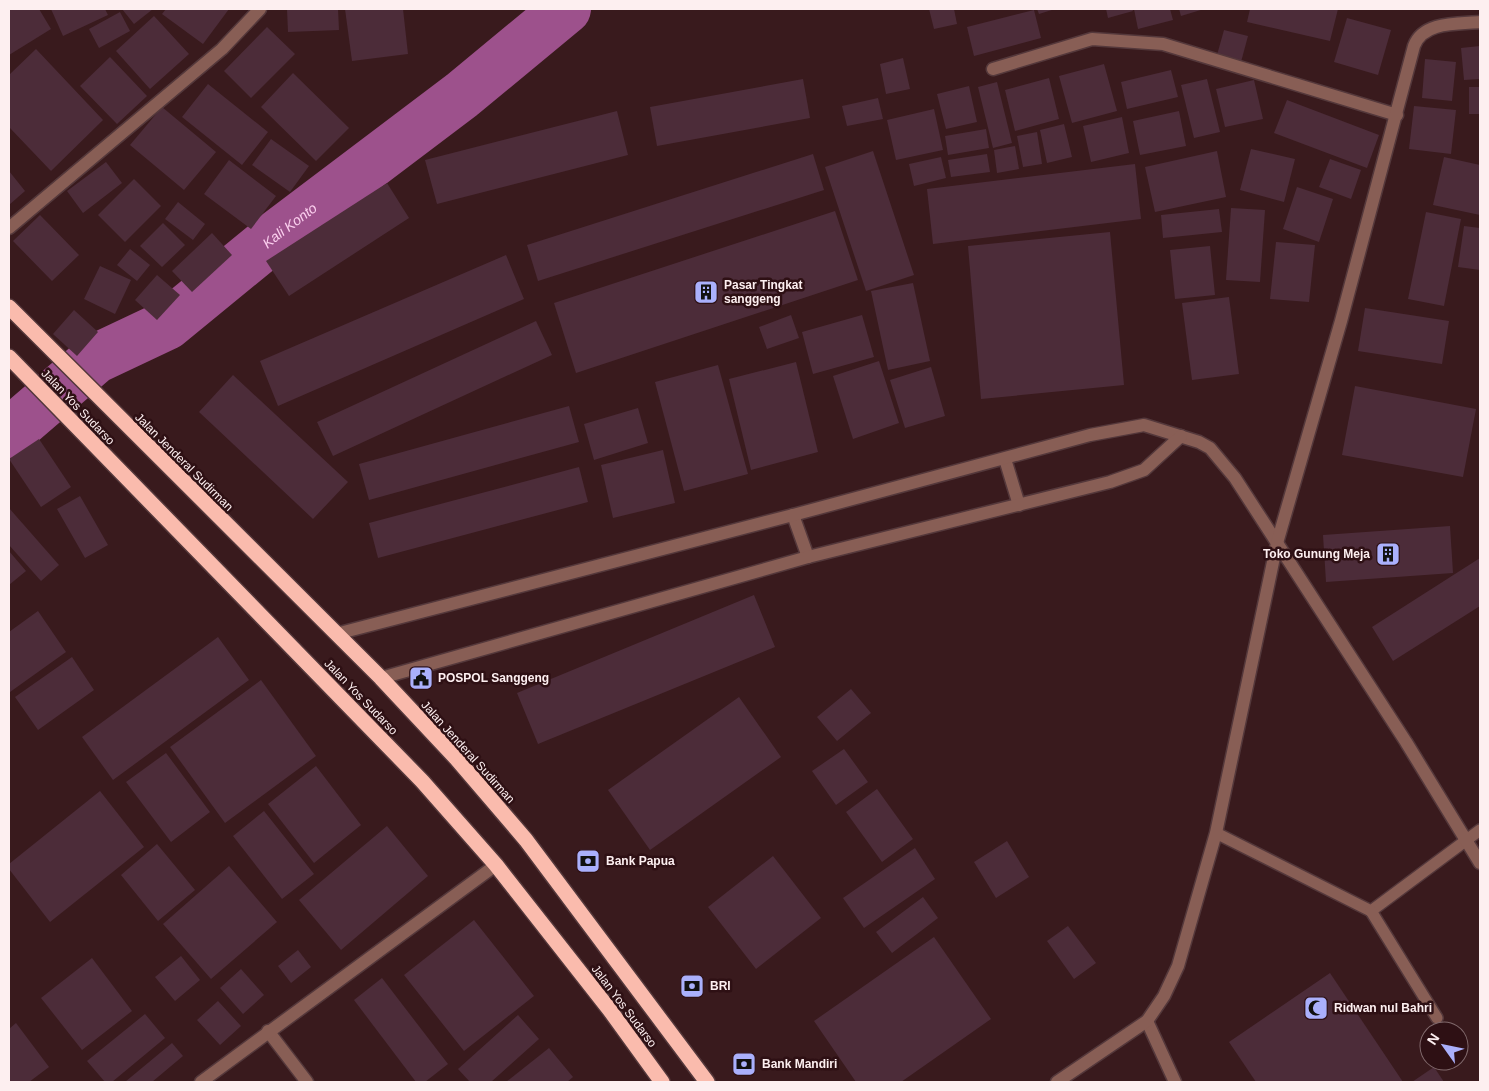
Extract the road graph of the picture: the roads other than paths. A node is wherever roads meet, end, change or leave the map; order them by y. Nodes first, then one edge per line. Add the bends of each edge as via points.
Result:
1 (260, 9) edge
2 (1480, 22) edge
3 (994, 68) dead end
4 (1397, 115) junction
5 (9, 228) edge
6 (9, 307) edge
7 (9, 358) edge
8 (67, 365) joint
9 (1181, 436) junction
10 (1005, 459) junction
11 (1019, 505) junction
12 (794, 515) junction
13 (1277, 544) junction
14 (808, 557) junction
15 (336, 634) junction
16 (381, 678) junction
17 (1480, 830) edge
18 (1216, 833) junction
19 (1467, 841) junction
20 (1480, 862) edge
21 (496, 866) junction
22 (1371, 911) junction
23 (1437, 1018) dead end
24 (1147, 1021) junction
25 (268, 1031) junction
26 (200, 1082) edge
27 (307, 1082) edge
28 (662, 1082) edge
29 (707, 1082) edge
30 (1057, 1082) edge
31 (1175, 1082) edge

1 - 5 street via 222,48
2 - 4 street via 1433,28 1416,38
3 - 4 street via 1092,40 1163,44
4 - 13 street
6 - 8 highway, Jalan Yos Sudarso
7 - 21 highway, Jalan Yos Sudarso via 422,781
8 - 15 highway, Jalan Jenderal Sudirman
9 - 10 street via 1144,425 1090,435
9 - 11 street via 1144,470
9 - 13 street via 1210,448 1235,478
10 - 11 street
10 - 12 street
11 - 14 street
12 - 14 street
12 - 15 street
13 - 18 street
13 - 19 street
14 - 16 street
15 - 16 highway, Jalan Jenderal Sudirman
16 - 29 highway, Jalan Jenderal Sudirman via 526,840
17 - 19 lane
18 - 22 lane
18 - 24 street via 1178,966 1164,996
19 - 20 street
19 - 22 lane
21 - 25 street
21 - 28 highway, Jalan Yos Sudarso
22 - 23 lane
24 - 30 street
24 - 31 street
25 - 26 street
25 - 27 street

